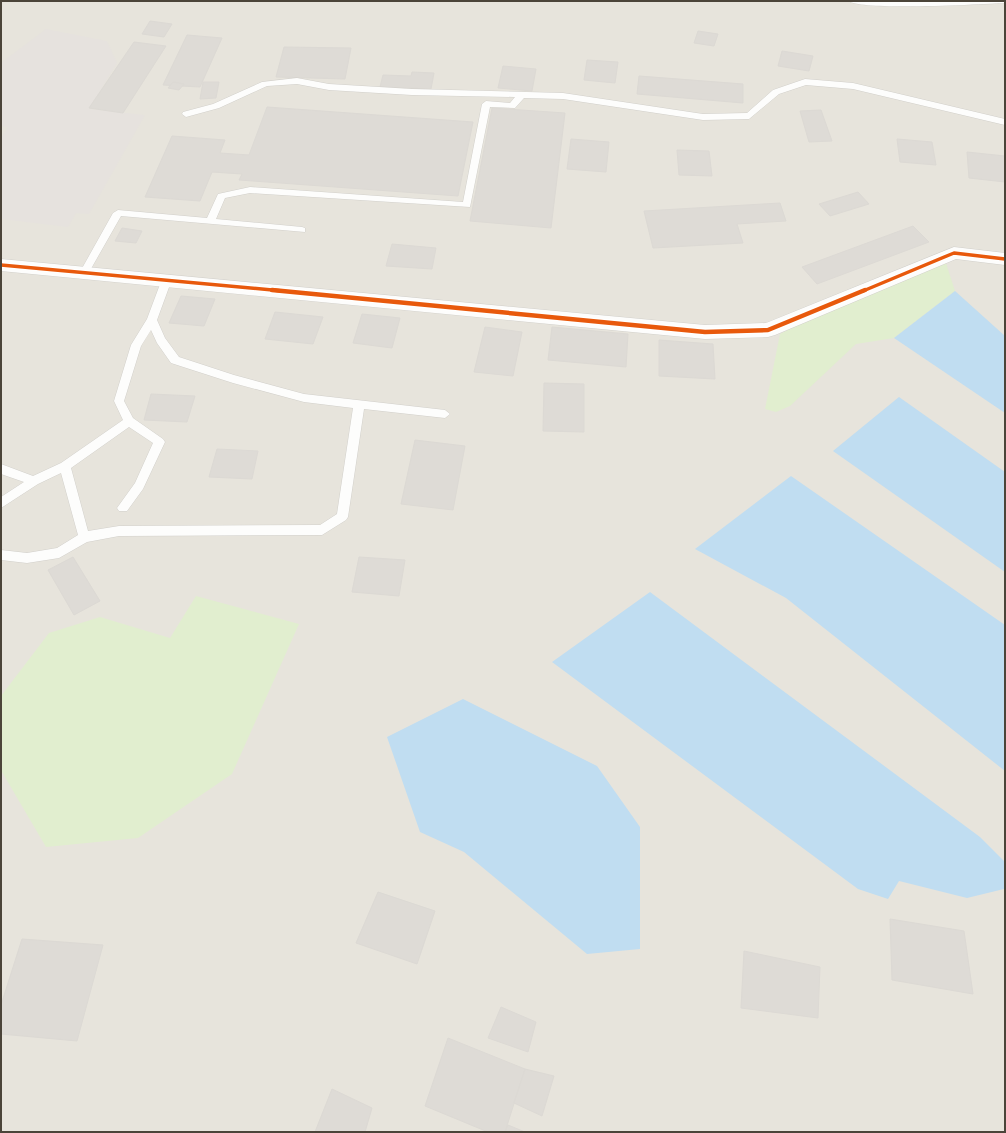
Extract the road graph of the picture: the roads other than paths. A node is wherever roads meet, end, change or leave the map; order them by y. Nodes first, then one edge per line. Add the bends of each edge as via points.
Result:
1 (853, 1) edge
2 (1005, 1) edge
3 (522, 95) junction
4 (186, 114) dead end
5 (1005, 122) edge
6 (210, 221) junction
7 (302, 230) dead end
8 (1005, 259) edge
9 (1, 266) edge
10 (85, 272) junction
11 (167, 279) junction
12 (152, 320) junction
13 (359, 404) junction
14 (445, 414) dead end
15 (129, 421) junction
16 (65, 466) junction
17 (1, 469) edge
18 (34, 481) junction
19 (1, 503) edge
20 (123, 508) dead end
21 (84, 537) junction
22 (1, 556) edge

1 - 2 lane via 943,4
3 - 4 lane via 328,87 297,81 265,84 216,106
3 - 5 lane via 570,97 703,117 750,116 776,92 805,82 853,86
3 - 6 lane via 512,106 486,104 467,204 250,190 221,196
6 - 7 lane
6 - 10 lane via 118,213
8 - 11 street via 954,253 768,330 705,332
9 - 10 street
10 - 11 street
11 - 12 lane
12 - 13 lane via 161,340 175,360 304,398
12 - 15 lane via 136,345 126,371 119,401
13 - 14 lane
13 - 21 lane via 342,517 322,530 119,531
15 - 16 lane
15 - 20 lane via 159,442 139,486
16 - 18 lane
16 - 21 lane
17 - 18 lane
18 - 19 lane
21 - 22 lane via 58,553 27,558

